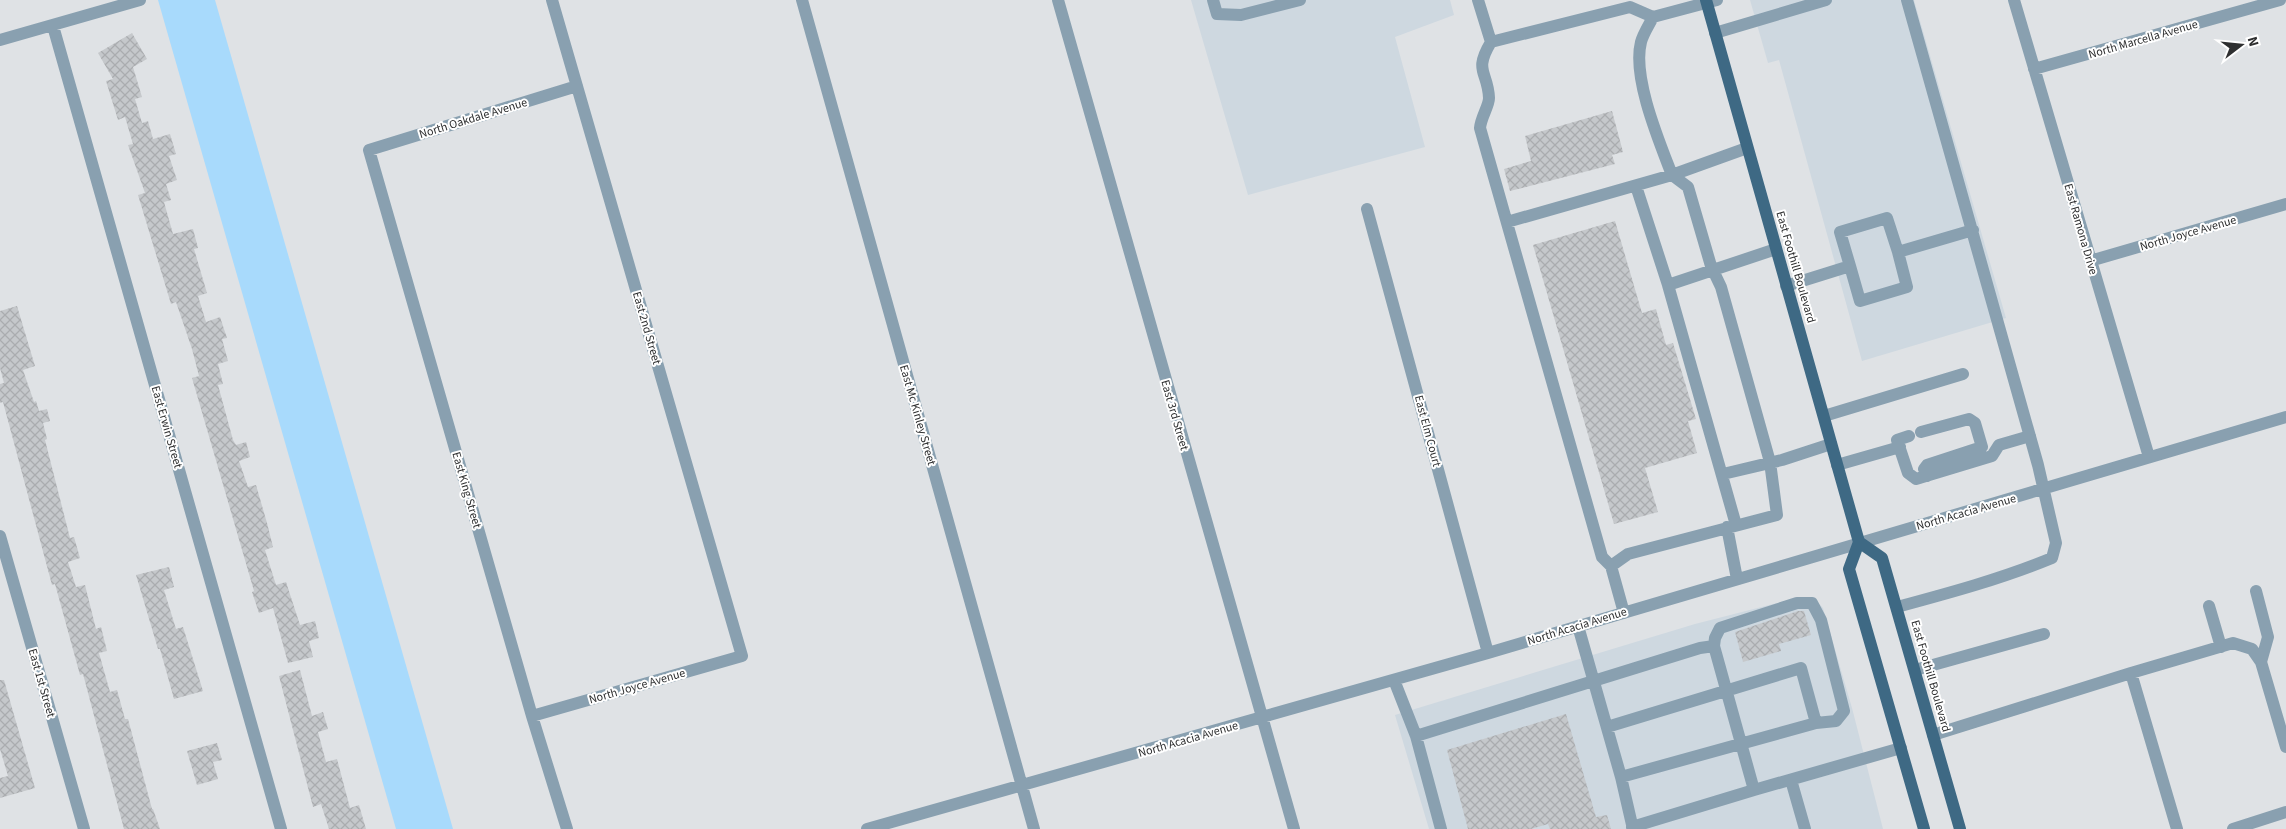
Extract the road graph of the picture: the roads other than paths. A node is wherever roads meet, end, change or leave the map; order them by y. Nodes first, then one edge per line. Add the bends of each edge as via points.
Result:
1 (140, 0) edge
2 (552, 0) edge
3 (802, 0) edge
4 (1058, 0) edge
5 (1213, 0) edge
6 (1300, 0) edge
7 (1478, 0) edge
8 (1826, 0) edge
9 (1907, 0) edge
10 (2014, 0) edge
11 (2280, 0) edge
12 (1710, 1) edge
13 (1629, 4) edge
14 (1652, 17) junction
15 (53, 26) junction
16 (1715, 33) junction
17 (0, 40) edge
18 (1491, 42) junction
19 (2034, 69) junction
20 (577, 86) junction
21 (1747, 148) junction
22 (369, 150) joint
23 (1672, 176) junction
24 (1636, 186) junction
25 (2286, 204) edge
26 (1367, 209) dead end
27 (1507, 222) junction
28 (1973, 230) junction
29 (1776, 249) junction
30 (1898, 252) junction
31 (2090, 261) junction
32 (1850, 266) junction
33 (1713, 271) junction
34 (1668, 285) junction
35 (1786, 286) junction
36 (1963, 374) dead end
37 (1824, 416) junction
38 (2286, 417) edge
39 (2030, 436) junction
40 (1831, 444) junction
41 (1900, 447) junction
42 (2149, 457) junction
43 (1770, 462) junction
44 (1837, 465) junction
45 (1723, 474) junction
46 (1927, 476) junction
47 (2044, 489) junction
48 (1732, 526) junction
49 (0, 536) edge
50 (1859, 542) junction
51 (1611, 566) junction
52 (1737, 579) junction
53 (2256, 591) dead end
54 (2209, 606) dead end
55 (1897, 607) junction
56 (1624, 613) junction
57 (1578, 626) junction
58 (2044, 634) dead end
59 (1714, 646) junction
60 (2221, 647) junction
61 (1488, 653) junction
62 (742, 656) joint
63 (2260, 662) junction
64 (1915, 670) junction
65 (2131, 673) junction
66 (1394, 680) junction
67 (1593, 680) junction
68 (1727, 690) junction
69 (532, 716) junction
70 (1261, 718) junction
71 (1816, 723) junction
72 (1606, 727) junction
73 (1933, 735) junction
74 (1416, 736) junction
75 (1741, 743) junction
76 (2286, 747) edge
77 (1901, 748) junction
78 (1621, 777) junction
79 (1791, 780) junction
80 (1022, 787) junction
81 (1754, 790) junction
82 (2286, 812) edge
83 (1633, 828) edge
84 (84, 829) edge
85 (281, 829) edge
86 (567, 829) edge
87 (867, 829) edge
88 (1034, 829) edge
89 (1294, 829) edge
90 (1442, 829) edge
91 (1805, 829) edge
92 (1924, 829) edge
93 (1960, 829) edge
94 (2177, 829) edge
95 (2233, 829) edge

1 - 15 street
2 - 20 street, East 2nd Street
3 - 80 street, East Mc Kinley Street
4 - 70 street, East 3rd Street
5 - 6 street via 1217,14 1241,15
7 - 18 street
8 - 16 street
9 - 28 street
10 - 19 street, East Ramona Drive
11 - 19 street, North Marcella Avenue
12 - 14 street
12 - 16 main road, East Foothill Boulevard
13 - 14 street
13 - 18 street
14 - 23 street via 1641,42 1640,74 1653,125
15 - 17 street
15 - 85 street, East Erwin Street
16 - 21 main road, East Foothill Boulevard
18 - 27 street via 1483,56 1482,71 1489,99 1480,119 1480,128
19 - 31 street, East Ramona Drive
20 - 22 street, North Oakdale Avenue
20 - 62 street, East 2nd Street
21 - 23 street
21 - 29 main road, East Foothill Boulevard
22 - 69 street, East King Street
23 - 24 street
23 - 33 street via 1688,187
24 - 27 street
24 - 34 street
25 - 31 street, North Joyce Avenue
26 - 61 street, East Elm Court
27 - 51 street via 1602,557
28 - 30 street
28 - 39 street
29 - 33 street
29 - 35 main road, East Foothill Boulevard
30 - 32 street via 1887,218 1840,232
30 - 32 street via 1907,287 1860,302
31 - 42 street, East Ramona Drive
32 - 35 street
33 - 34 street
33 - 43 street via 1721,287
34 - 45 street
35 - 37 main road, East Foothill Boulevard
36 - 37 street
37 - 40 main road, East Foothill Boulevard
38 - 42 street, North Acacia Avenue
39 - 46 street via 1999,445 1992,456
39 - 47 street
40 - 43 street
40 - 44 main road, East Foothill Boulevard
41 - 44 street
41 - 46 street via 1908,473 1916,478
41 - 46 street via 1897,440 1915,434 1969,419 1976,422 1982,447 1927,465 1924,469
42 - 47 street, North Acacia Avenue
43 - 45 street
43 - 48 street via 1777,515
44 - 50 main road, East Foothill Boulevard
45 - 48 street
47 - 50 street, North Acacia Avenue
47 - 55 street via 2056,543 2052,558 1990,581
48 - 51 street via 1628,554
48 - 52 street
49 - 84 street, East 1st Street
50 - 52 street, North Acacia Avenue
50 - 55 main road, East Foothill Boulevard via 1882,558
50 - 77 main road via 1849,569
51 - 56 street
52 - 56 street, North Acacia Avenue
53 - 63 street via 2268,637
54 - 60 street
55 - 64 main road, East Foothill Boulevard
56 - 57 street, North Acacia Avenue
57 - 61 street, North Acacia Avenue
57 - 67 street
58 - 64 street
59 - 67 street
59 - 68 street
59 - 71 street via 1720,628 1788,606 1812,603 1821,620 1844,711 1836,721
60 - 63 street via 2232,643 2252,649
60 - 65 street
61 - 66 street, North Acacia Avenue
62 - 69 street, North Joyce Avenue
63 - 76 street
64 - 73 main road, East Foothill Boulevard
65 - 73 street
65 - 94 street
66 - 70 street, North Acacia Avenue
66 - 74 street
67 - 72 street
67 - 74 street
68 - 71 street via 1801,668
68 - 72 street
68 - 75 street
69 - 86 street, East King Street
70 - 80 street, North Acacia Avenue
70 - 89 street, East 3rd Street
71 - 75 street
72 - 78 street
73 - 93 main road, East Foothill Boulevard
74 - 90 street
75 - 78 street
75 - 81 street
77 - 79 street
77 - 92 main road
78 - 83 street
79 - 81 street
79 - 91 street
80 - 87 street, North Acacia Avenue
80 - 88 street, East Mc Kinley Street
81 - 83 street
82 - 95 street

